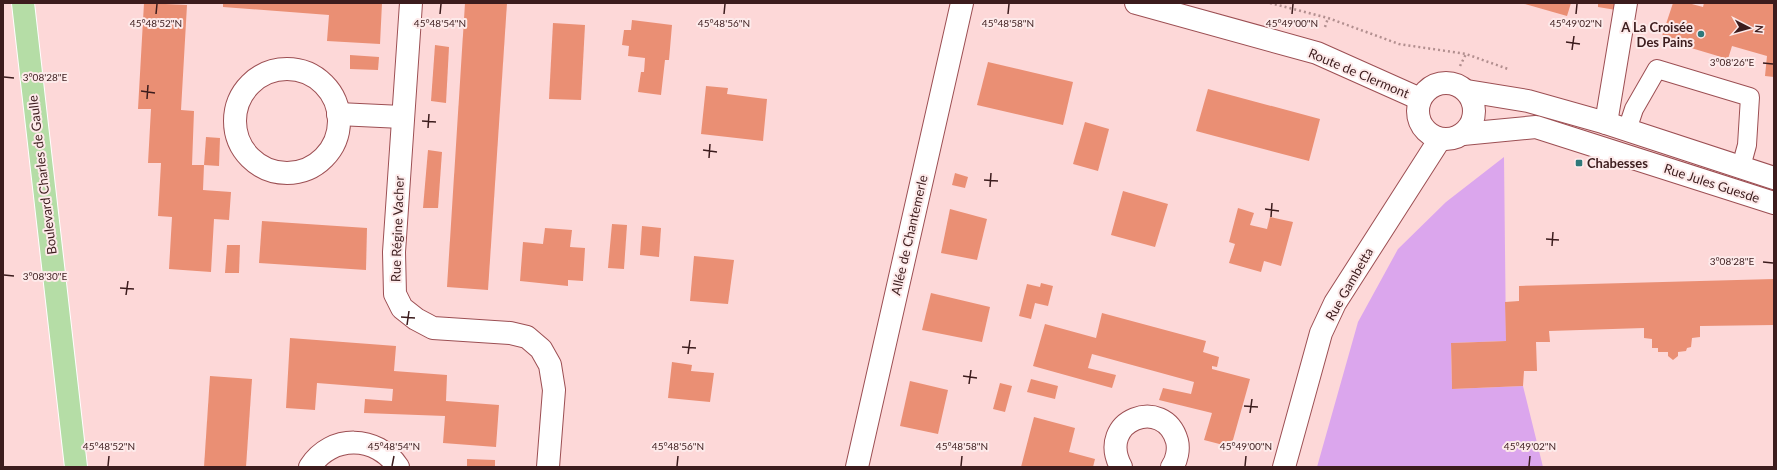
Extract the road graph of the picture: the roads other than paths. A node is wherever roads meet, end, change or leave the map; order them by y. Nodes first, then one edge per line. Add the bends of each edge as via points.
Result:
1 (23, 3) edge
2 (411, 3) edge
3 (962, 3) edge
4 (1136, 3) edge
5 (1626, 3) edge
6 (1467, 91) junction
7 (1420, 99) junction
8 (338, 114) junction
9 (402, 117) junction
10 (1606, 123) junction
11 (1627, 130) junction
12 (1463, 134) junction
13 (1440, 139) junction
14 (1742, 167) junction
15 (1774, 178) edge
16 (1774, 203) edge
17 (76, 467) edge
18 (310, 467) edge
19 (398, 467) edge
20 (548, 467) edge
21 (857, 467) edge
22 (1121, 467) edge
23 (1172, 467) edge
24 (1284, 467) edge

1 - 17 main road, Boulevard Charles de Gaulle
2 - 9 street, Rue Régine Vacher
3 - 21 street, Allée de Chantemerle
4 - 7 street, Route de Clermont via 1317,53
5 - 10 street
6 - 7 street via 1451,83 1442,83 1433,86
6 - 10 street, Rue Jules Guesde via 1528,101
6 - 12 street via 1475,109 1470,127
7 - 13 street via 1418,116 1421,124 1425,131
8 - 8 street via 334,98 325,85 296,69 279,69 263,74 250,84 240,97 235,113 235,131 242,148 253,161 269,170 286,174 303,171 319,162 331,149 338,132
8 - 9 street
9 - 20 street, Rue Régine Vacher via 394,252 395,294 402,308 433,328 510,333 527,338 541,349 550,365 554,390
10 - 11 street, Rue Jules Guesde
11 - 14 street, Rue Jules Guesde
11 - 14 lane via 1634,109 1657,69 1750,97 1747,146
12 - 13 street via 1456,138
12 - 16 street, Rue Jules Guesde via 1536,127
13 - 24 street, Rue Gambetta via 1335,303 1321,333
14 - 15 street, Rue Jules Guesde
18 - 19 street via 326,449 341,443 357,442 373,445 387,454
22 - 23 street via 1115,452 1116,437 1130,421 1150,417 1164,422 1175,434 1178,454

